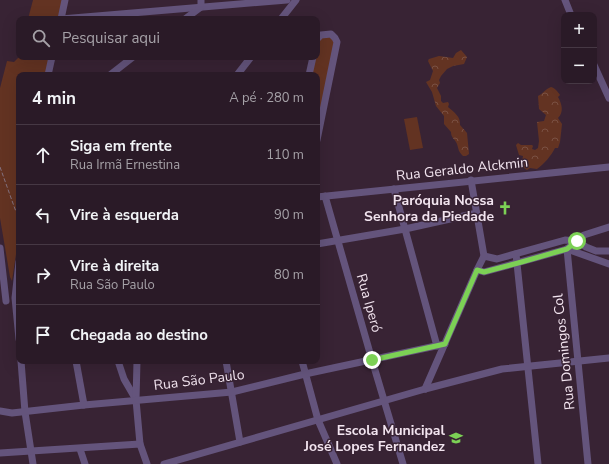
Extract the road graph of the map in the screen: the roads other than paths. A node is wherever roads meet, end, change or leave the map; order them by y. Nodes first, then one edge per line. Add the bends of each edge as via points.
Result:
1 (65, 0) edge
2 (287, 0) edge
3 (296, 0) edge
4 (565, 0) edge
5 (201, 4) edge
6 (571, 12) edge
7 (62, 16) edge
8 (89, 16) edge
9 (188, 16) edge
10 (283, 16) edge
11 (320, 36) edge
12 (51, 60) edge
13 (129, 60) edge
14 (249, 60) edge
15 (312, 60) edge
16 (49, 72) edge
17 (114, 72) edge
18 (239, 72) edge
19 (310, 72) edge
20 (597, 72) edge
21 (609, 98) edge
22 (320, 125) edge
23 (609, 167) edge
24 (471, 180) junction
25 (394, 189) junction
26 (326, 196) junction
27 (320, 197) edge
28 (477, 213) junction
29 (609, 227) edge
30 (405, 229) junction
31 (338, 240) junction
32 (577, 241) junction
33 (320, 243) edge
34 (0, 248) edge
35 (567, 249) junction
36 (609, 251) edge
37 (516, 254) junction
38 (484, 256) junction
39 (518, 263) junction
40 (609, 264) edge
41 (477, 270) junction
42 (16, 298) edge
43 (3, 302) edge
44 (445, 344) junction
45 (437, 346) junction
46 (609, 358) edge
47 (372, 360) junction
48 (579, 362) junction
49 (21, 364) edge
50 (77, 364) edge
51 (119, 364) edge
52 (137, 364) edge
53 (227, 364) edge
54 (303, 364) edge
55 (528, 367) junction
56 (305, 374) junction
57 (425, 389) junction
58 (232, 392) junction
59 (136, 400) junction
60 (384, 401) junction
61 (84, 405) junction
62 (0, 411) edge
63 (25, 412) junction
64 (318, 420) junction
65 (240, 442) junction
66 (140, 444) junction
67 (80, 449) junction
68 (30, 450) junction
69 (0, 453) edge
70 (33, 464) edge
71 (85, 464) edge
72 (147, 464) edge
73 (164, 464) edge
74 (337, 464) edge
75 (403, 464) edge
76 (538, 464) edge
77 (588, 464) edge

1 - 7 street
2 - 5 street
3 - 10 street
4 - 6 street
5 - 8 street
5 - 9 street
11 - 22 street via 331,34 337,42
12 - 16 street
13 - 17 street
14 - 18 street
15 - 19 street
20 - 21 street
23 - 24 street, Rua Geraldo Alckmin
24 - 25 street, Rua Geraldo Alckmin
24 - 28 street
25 - 26 street, Rua Geraldo Alckmin
25 - 30 street
26 - 27 street, Rua Geraldo Alckmin
26 - 31 street, Rua Iperó
28 - 30 street
28 - 38 street
29 - 32 street via 584,235
30 - 31 street
30 - 45 street
31 - 33 street
31 - 47 street, Rua Iperó
32 - 35 street
32 - 36 street via 596,251
32 - 37 street via 565,240
34 - 43 street
35 - 39 street
35 - 40 street
35 - 48 street, Rua Domingos Col
37 - 38 street via 497,259
37 - 39 street
38 - 41 street
39 - 41 street via 484,272
39 - 55 street
41 - 44 street
42 - 43 street
44 - 45 street, Rua São Paulo
44 - 57 street
45 - 47 street, Rua São Paulo
46 - 48 street
47 - 56 street, Rua São Paulo
47 - 60 street, Rua Iperó
48 - 55 street
48 - 77 street, Rua Domingos Col
49 - 63 street
50 - 61 street
51 - 59 street
52 - 59 street
53 - 58 street
54 - 56 street
55 - 57 street via 502,370
55 - 76 street
56 - 58 street, Rua São Paulo
56 - 64 street
57 - 60 street
58 - 59 street, Rua São Paulo
58 - 65 street
59 - 61 street, Rua São Paulo
59 - 66 street
60 - 64 street
60 - 75 street, Rua Iperó
61 - 63 street, Rua São Paulo
62 - 63 street, Rua São Paulo via 12,414
63 - 68 street
64 - 65 street
64 - 74 street
65 - 73 street
66 - 67 street
66 - 72 street
67 - 68 street
67 - 71 street
68 - 69 street
68 - 70 street

